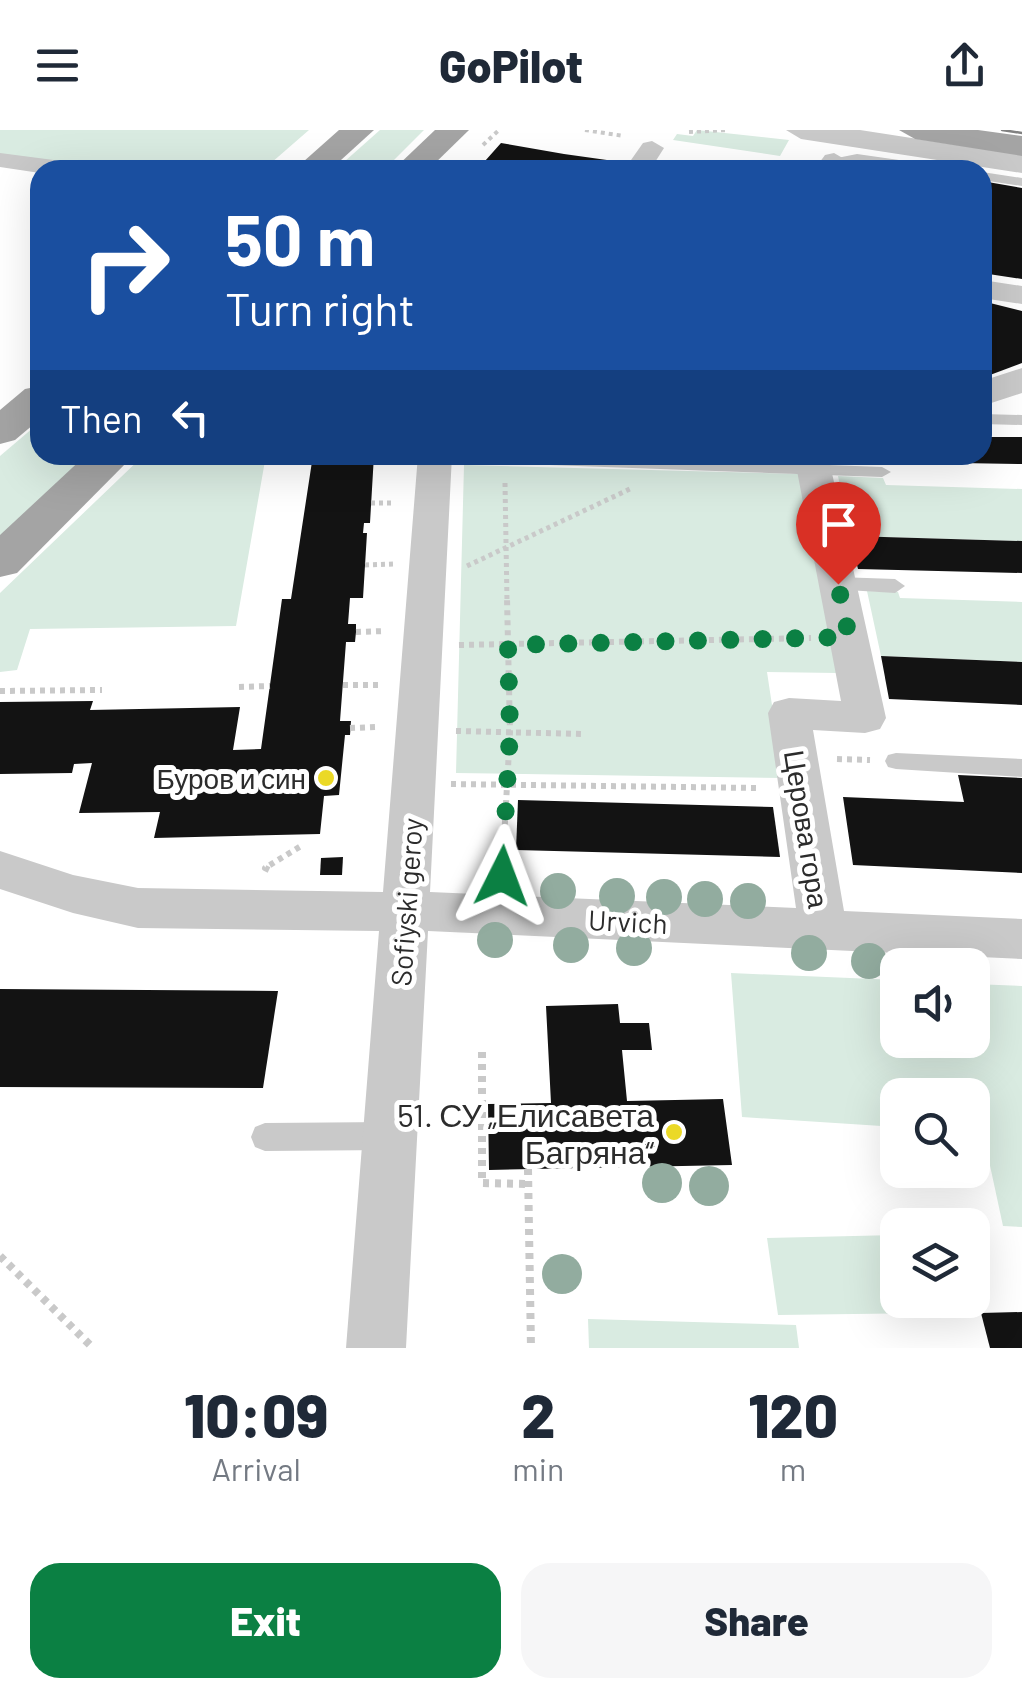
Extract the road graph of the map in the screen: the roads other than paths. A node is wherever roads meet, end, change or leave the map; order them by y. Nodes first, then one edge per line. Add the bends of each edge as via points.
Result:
1 (358, 130) edge
2 (453, 130) edge
3 (801, 130) edge
4 (915, 130) edge
5 (642, 143) road end
6 (1022, 146) edge
7 (0, 160) edge
8 (322, 160) edge
9 (420, 160) edge
10 (639, 160) edge
11 (30, 164) edge
12 (1022, 164) edge
13 (992, 178) edge
14 (1022, 182) edge
15 (992, 290) edge
16 (1022, 295) edge
17 (1022, 380) edge
18 (992, 390) edge
19 (30, 406) edge
20 (992, 419) edge
21 (1022, 420) edge
22 (0, 431) edge
23 (102, 465) edge
24 (434, 465) edge
25 (814, 465) edge
26 (834, 465) edge
27 (882, 472) dead end
28 (0, 562) edge
29 (838, 584) junction
30 (895, 586) dead end
31 (896, 761) road end
32 (1022, 768) edge
33 (0, 870) edge
34 (405, 912) junction
35 (823, 930) junction
36 (1022, 939) edge
37 (390, 1136) junction
38 (265, 1137) dead end
39 (376, 1348) edge

1 - 8 main road
2 - 9 main road
3 - 12 street
4 - 6 main road
5 - 10 street
7 - 11 street
13 - 14 lane
15 - 16 street
17 - 18 street
19 - 22 main road
20 - 21 lane
23 - 28 main road
24 - 34 street, Sofiyski geroy
25 - 29 street, Церова гора
26 - 27 lane
29 - 30 lane
29 - 35 street, Церова гора via 865,718 789,713
31 - 32 lane
33 - 34 street, Urvich via 138,908
34 - 35 street, Urvich
34 - 37 street, Sofiyski geroy
35 - 36 street, Urvich
37 - 38 lane
37 - 39 street, Sofiyski geroy

